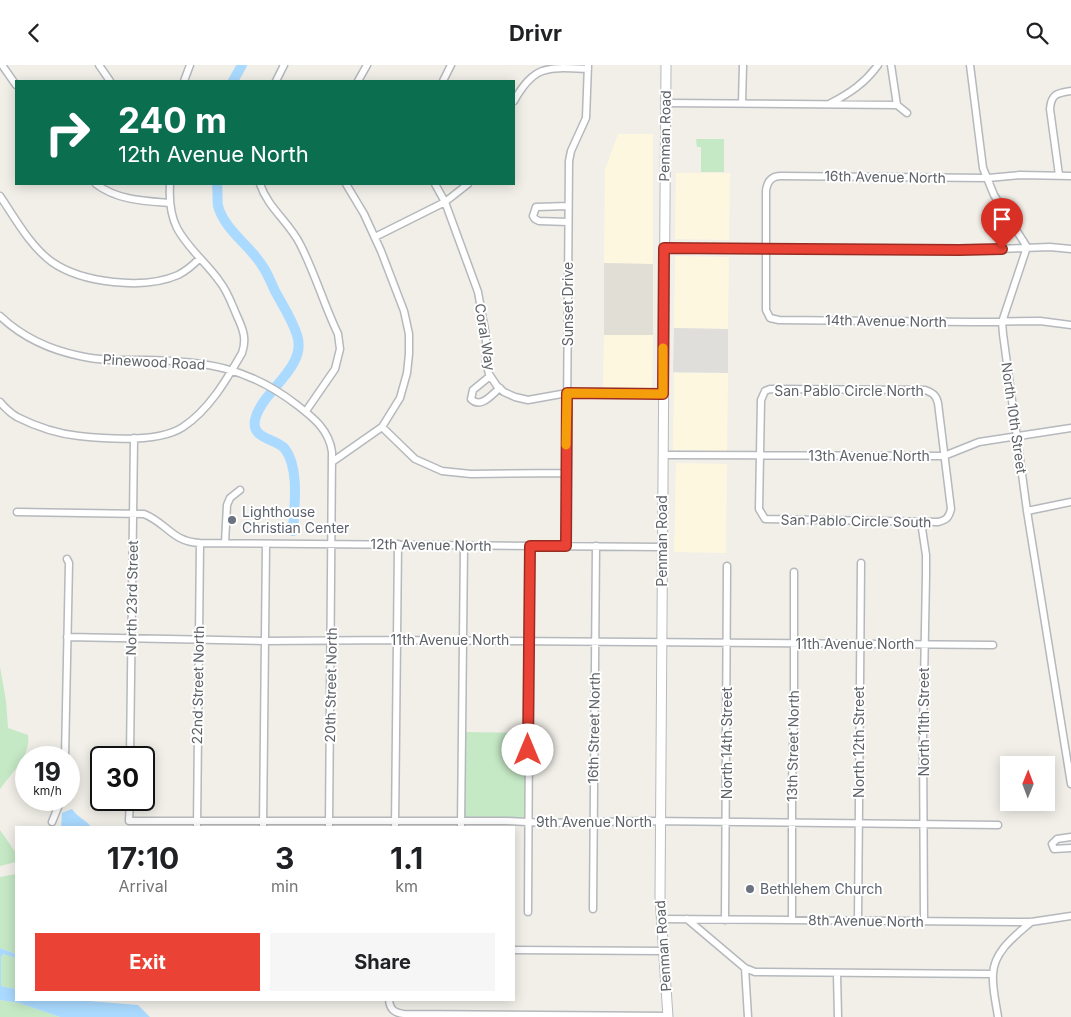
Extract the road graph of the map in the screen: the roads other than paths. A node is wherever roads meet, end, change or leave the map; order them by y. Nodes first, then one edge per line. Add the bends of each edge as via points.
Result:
1 (2, 65) edge
2 (99, 65) edge
3 (190, 65) edge
4 (284, 65) edge
5 (367, 65) edge
6 (451, 65) edge
7 (666, 65) edge
8 (743, 65) edge
9 (878, 65) edge
10 (891, 65) edge
11 (970, 65) edge
12 (588, 67) edge
13 (109, 80) edge
14 (184, 80) edge
15 (276, 80) edge
16 (359, 80) edge
17 (444, 80) edge
18 (15, 84) edge
19 (1071, 91) edge
20 (515, 99) edge
21 (666, 103) junction
22 (742, 103) junction
23 (829, 104) junction
24 (897, 105) junction
25 (908, 113) dead end
26 (1060, 175) junction
27 (1071, 176) edge
28 (988, 178) junction
29 (98, 185) edge
30 (170, 185) edge
31 (260, 185) edge
32 (347, 185) edge
33 (435, 185) edge
34 (467, 185) edge
35 (0, 196) edge
36 (169, 203) junction
37 (444, 203) junction
38 (568, 205) junction
39 (568, 222) junction
40 (375, 237) junction
41 (1027, 247) junction
42 (664, 248) junction
43 (766, 249) junction
44 (1071, 249) edge
45 (199, 259) junction
46 (0, 316) edge
47 (1002, 322) junction
48 (1071, 325) edge
49 (230, 370) junction
50 (490, 376) junction
51 (500, 389) junction
52 (567, 393) junction
53 (663, 394) junction
54 (0, 402) edge
55 (306, 411) junction
56 (382, 427) junction
57 (1071, 428) edge
58 (1017, 437) junction
59 (134, 438) junction
60 (662, 455) junction
61 (760, 455) junction
62 (944, 456) junction
63 (332, 462) junction
64 (566, 473) junction
65 (240, 490) dead end
66 (1071, 502) edge
67 (1027, 511) junction
68 (17, 512) dead end
69 (133, 513) junction
70 (921, 522) junction
71 (200, 543) junction
72 (226, 543) junction
73 (331, 543) junction
74 (266, 544) junction
75 (398, 544) junction
76 (464, 545) junction
77 (530, 546) junction
78 (566, 546) junction
79 (596, 546) junction
80 (662, 547) junction
81 (67, 559) dead end
82 (861, 563) dead end
83 (727, 565) dead end
84 (794, 571) dead end
85 (66, 637) junction
86 (132, 638) junction
87 (199, 640) junction
88 (396, 640) junction
89 (264, 641) junction
90 (332, 641) junction
91 (463, 641) junction
92 (529, 641) junction
93 (595, 642) junction
94 (661, 642) junction
95 (727, 643) junction
96 (859, 643) junction
97 (793, 644) junction
98 (924, 644) junction
99 (994, 645) dead end
100 (65, 746) edge
101 (130, 746) edge
102 (1071, 783) edge
103 (56, 811) edge
104 (129, 811) edge
105 (52, 822) dead end
106 (527, 822) junction
107 (593, 822) junction
108 (660, 822) junction
109 (726, 823) junction
110 (792, 823) junction
111 (197, 824) edge
112 (395, 824) edge
113 (461, 824) edge
114 (858, 824) junction
115 (925, 824) junction
116 (263, 825) edge
117 (329, 825) edge
118 (998, 825) dead end
119 (1071, 837) edge
120 (1071, 848) edge
121 (593, 909) dead end
122 (528, 912) dead end
123 (1071, 916) edge
124 (661, 919) junction
125 (687, 919) junction
126 (725, 920) junction
127 (792, 920) junction
128 (858, 921) junction
129 (924, 921) junction
130 (1031, 922) junction
131 (515, 950) edge
132 (663, 951) junction
133 (745, 968) junction
134 (837, 973) junction
135 (993, 974) junction
136 (389, 1001) edge
137 (668, 1017) edge
138 (748, 1017) edge
139 (838, 1017) edge
140 (998, 1017) edge

1 - 18 street
2 - 13 street
3 - 14 street
4 - 15 street
5 - 16 street
6 - 17 street
7 - 21 street, Penman Road
8 - 22 street
9 - 23 street via 869,78
10 - 24 street
11 - 28 street via 981,158
12 - 20 street via 540,70 526,80
12 - 38 street, Sunset Drive via 586,118 571,151
19 - 26 street via 1059,93 1050,101
21 - 22 street
21 - 42 street, Penman Road
22 - 23 street
23 - 24 street
24 - 25 street
26 - 27 street, 16th Avenue North
26 - 28 street, 16th Avenue North
28 - 41 street via 994,195
28 - 43 street, 16th Avenue North via 777,176 767,185
29 - 36 street via 121,197
30 - 36 street
31 - 55 street via 270,206 283,218 301,246 338,334 340,349 335,369
32 - 40 street
33 - 37 street, Coral Way
34 - 37 street
35 - 45 street via 51,261 86,278 161,281 179,275
36 - 45 street via 177,228
37 - 40 street
37 - 50 street, Coral Way via 478,293
38 - 39 street, Sunset Drive
38 - 39 street via 536,207 533,216 539,221
39 - 52 street, Sunset Drive
40 - 56 street via 404,311 409,334 404,387
41 - 43 street via 973,250
41 - 44 street
41 - 47 street, North 10th Street
42 - 43 street
42 - 53 street, Penman Road
43 - 47 street, 14th Avenue North via 766,310 770,318
45 - 49 street via 221,282 245,336 242,353
46 - 49 street, Pinewood Road via 30,338 81,357 204,363
47 - 48 street, 14th Avenue North via 1040,321
47 - 58 street, North 10th Street
49 - 55 street, Pinewood Road via 274,388
49 - 59 street via 204,410 182,428 152,438
50 - 51 street, Coral Way
50 - 51 street via 473,391 471,399 482,403
51 - 52 street, Coral Way via 528,400
52 - 53 street, Coral Way
52 - 64 street, Sunset Drive
53 - 60 street, Penman Road
54 - 59 street via 15,416 57,431 77,436
55 - 63 street, Pinewood Road via 327,433
56 - 63 street
56 - 64 street via 415,459 442,471 471,474
57 - 58 street, 13th Avenue North
58 - 62 street, 13th Avenue North via 972,444
58 - 67 street, North 10th Street
59 - 69 street, North 23rd Street
60 - 61 street, 13th Avenue North
60 - 80 street, Penman Road
61 - 62 street, 13th Avenue North
61 - 62 street, San Pablo Circle North via 761,400 765,391 776,389 932,392 938,403
61 - 70 street, San Pablo Circle South via 759,509 765,519
62 - 70 street, San Pablo Circle South via 951,509 949,516 945,521
63 - 73 street, 20th Street North
64 - 78 street, Sunset Drive
65 - 72 street via 227,505
66 - 67 street
67 - 102 street, North 10th Street
68 - 69 street, 12th Avenue North
69 - 71 street, 12th Avenue North via 152,517 183,541
69 - 86 street, North 23rd Street
70 - 98 street, North 11th Street via 926,555
71 - 72 street, 12th Avenue North
71 - 87 street, 22nd Street North
72 - 74 street, 12th Avenue North
73 - 74 street, 12th Avenue North
73 - 75 street, 12th Avenue North
73 - 90 street, 20th Street North
74 - 89 street
75 - 76 street, 12th Avenue North
75 - 88 street
76 - 77 street, 12th Avenue North
76 - 91 street
77 - 78 street, 12th Avenue North
77 - 92 street
78 - 79 street, 12th Avenue North
79 - 80 street, 12th Avenue North
79 - 93 street, 16th Street North
80 - 94 street, Penman Road
81 - 85 street
82 - 96 street, North 12th Street
83 - 95 street, North 14th Street
84 - 97 street, 13th Street North
85 - 86 street, 11th Avenue North
85 - 100 street
86 - 87 street, 11th Avenue North
86 - 101 street, North 23rd Street
87 - 89 street, 11th Avenue North
87 - 111 street, 22nd Street North
88 - 90 street, 11th Avenue North
88 - 91 street, 11th Avenue North
88 - 112 street
89 - 90 street, 11th Avenue North
89 - 116 street
90 - 117 street, 20th Street North
91 - 92 street, 11th Avenue North
91 - 113 street
92 - 93 street, 11th Avenue North
92 - 106 street
93 - 94 street, 11th Avenue North
93 - 107 street, 16th Street North
94 - 95 street, 11th Avenue North
94 - 108 street, Penman Road
95 - 97 street, 11th Avenue North
95 - 109 street, North 14th Street
96 - 97 street, 11th Avenue North
96 - 98 street, 11th Avenue North
96 - 114 street, North 12th Street
97 - 110 street, 13th Street North
98 - 99 street, 11th Avenue North
98 - 115 street, North 11th Street
103 - 105 street
104 - 111 street, 9th Avenue North via 129,821
106 - 107 street, 9th Avenue North
106 - 113 street, 9th Avenue North
106 - 122 street
107 - 108 street, 9th Avenue North
107 - 121 street, 16th Street North
108 - 109 street, 9th Avenue North
108 - 124 street, Penman Road
109 - 110 street, 9th Avenue North
109 - 126 street, North 14th Street
110 - 114 street, 9th Avenue North
110 - 127 street, 13th Street North
111 - 116 street, 9th Avenue North
112 - 113 street, 9th Avenue North
112 - 117 street, 9th Avenue North
114 - 115 street, 9th Avenue North
114 - 128 street, North 12th Street
115 - 118 street, 9th Avenue North
115 - 129 street, North 11th Street via 922,853
116 - 117 street, 9th Avenue North
119 - 120 street via 1057,839 1052,844 1054,849
123 - 130 street, 8th Avenue North
124 - 125 street, 8th Avenue North
124 - 132 street, Penman Road
125 - 126 street, 8th Avenue North
125 - 133 street
126 - 127 street, 8th Avenue North
127 - 128 street, 8th Avenue North
128 - 129 street, 8th Avenue North
129 - 130 street, 8th Avenue North
130 - 135 street via 1003,948
131 - 132 street
132 - 137 street, Penman Road
133 - 134 street via 755,972
133 - 138 street
134 - 135 street
134 - 139 street
135 - 140 street
136 - 137 street via 394,1011 404,1014

